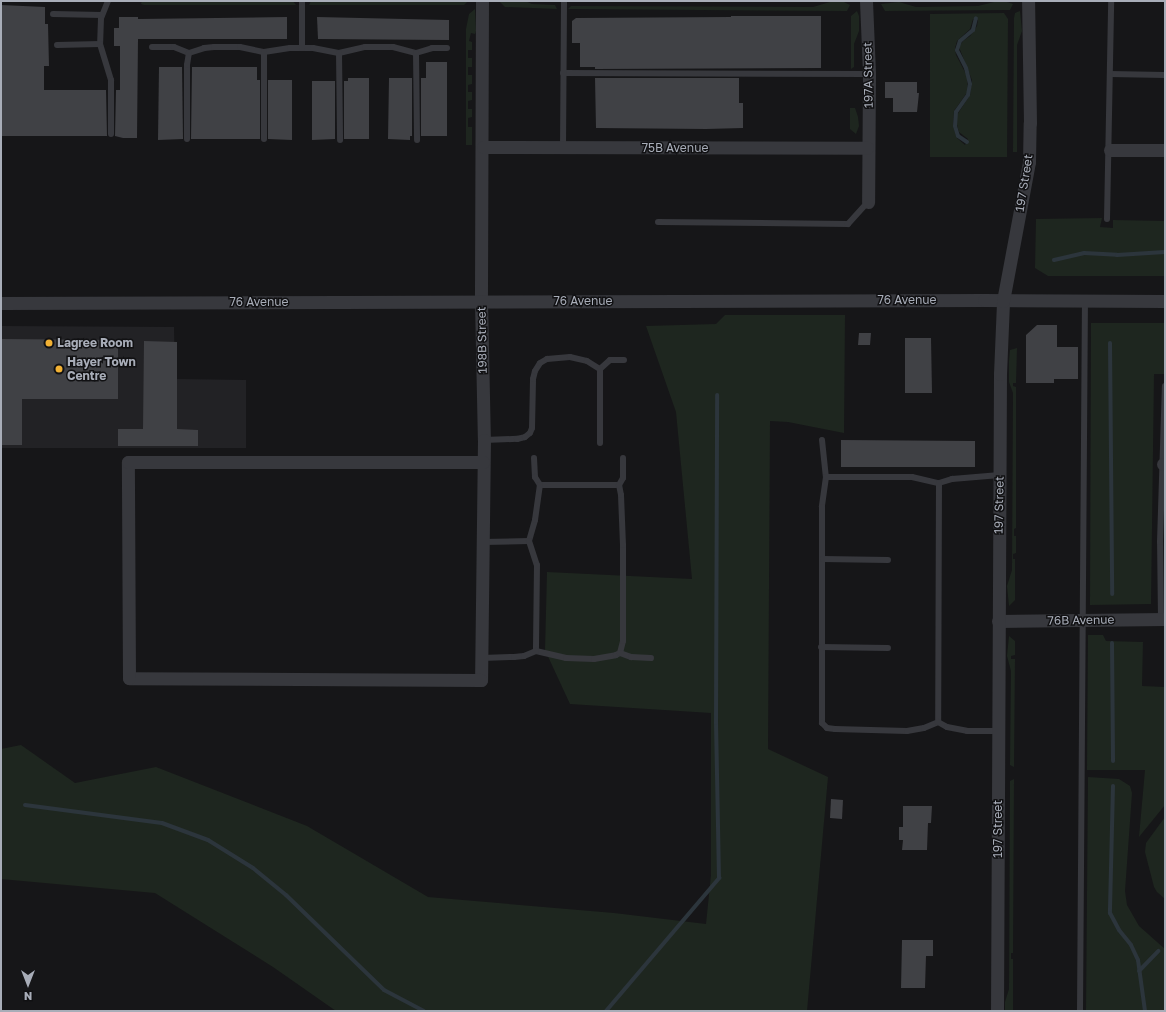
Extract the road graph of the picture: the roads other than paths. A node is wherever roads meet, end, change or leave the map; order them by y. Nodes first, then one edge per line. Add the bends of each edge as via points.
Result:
1 (108, 1) edge
2 (302, 1) edge
3 (482, 1) edge
4 (564, 1) edge
5 (866, 1) edge
6 (1028, 1) edge
7 (1111, 1) edge
8 (53, 14) dead end
9 (102, 15) junction
10 (100, 44) junction
11 (57, 45) dead end
12 (152, 46) dead end
13 (302, 48) junction
14 (447, 48) dead end
15 (264, 52) junction
16 (189, 53) junction
17 (339, 53) junction
18 (416, 53) junction
19 (563, 73) junction
20 (869, 74) junction
21 (1110, 74) junction
22 (1165, 75) edge
23 (111, 134) dead end
24 (187, 139) dead end
25 (264, 139) dead end
26 (340, 140) dead end
27 (417, 140) dead end
28 (483, 146) junction
29 (563, 148) junction
30 (868, 148) junction
31 (1110, 150) junction
32 (1165, 150) edge
33 (868, 202) joint
34 (1107, 219) dead end
35 (658, 222) dead end
36 (1003, 300) junction
37 (481, 301) junction
38 (1085, 302) junction
39 (1165, 302) edge
40 (1, 303) edge
41 (624, 360) dead end
42 (600, 369) junction
43 (1165, 386) edge
44 (484, 440) junction
45 (822, 440) dead end
46 (600, 443) dead end
47 (534, 458) dead end
48 (623, 458) dead end
49 (483, 462) junction
50 (1164, 464) edge
51 (1000, 475) junction
52 (826, 477) junction
53 (939, 483) junction
54 (540, 485) junction
55 (619, 485) junction
56 (529, 541) junction
57 (483, 542) junction
58 (1162, 542) edge
59 (823, 560) junction
60 (888, 560) dead end
61 (1163, 619) edge
62 (1083, 620) junction
63 (998, 621) junction
64 (821, 647) junction
65 (888, 648) dead end
66 (536, 651) junction
67 (620, 653) junction
68 (482, 658) junction
69 (651, 658) dead end
70 (938, 722) junction
71 (998, 731) junction
72 (997, 1011) edge
73 (1080, 1011) edge

1 - 9 lane
2 - 13 lane
3 - 28 street, 198B Street
4 - 19 lane
5 - 20 street, 197A Street
6 - 36 street, 197 Street via 1029,162
7 - 21 lane
8 - 9 lane
9 - 10 lane
10 - 11 lane
10 - 23 lane via 111,80
12 - 16 lane via 174,47
13 - 15 lane
13 - 17 lane
14 - 18 lane via 432,48
15 - 16 lane via 240,47 214,47
15 - 25 lane
16 - 24 lane
17 - 18 lane via 365,47 393,47
17 - 26 lane
18 - 27 lane
19 - 20 lane
19 - 29 lane
20 - 30 street, 197A Street
21 - 22 lane
21 - 31 lane
28 - 29 street, 75B Avenue
28 - 37 street, 198B Street
29 - 30 street, 75B Avenue
30 - 33 street, 197A Street
31 - 32 street
31 - 34 lane via 1107,165
33 - 35 lane via 848,224
36 - 37 street, 76 Avenue
36 - 38 street, 76 Avenue
36 - 51 street, 197 Street
37 - 40 street, 76 Avenue
37 - 44 street, 198B Street
38 - 39 street, 76 Avenue
38 - 62 lane
41 - 42 lane via 610,360
42 - 44 lane via 587,361 570,357 547,359 540,363 533,379 530,433 517,439
42 - 46 lane
43 - 50 lane
44 - 49 street, 198B Street
45 - 52 lane
47 - 54 lane via 535,477
48 - 55 lane via 623,478
49 - 57 street, 198B Street
49 - 68 street, 198B Street via 128,462 129,678 481,680
50 - 58 lane
51 - 53 lane via 952,479
51 - 63 street, 197 Street
52 - 53 lane via 912,477
52 - 59 lane via 822,507
53 - 70 lane
54 - 55 lane
54 - 56 lane
55 - 67 lane via 623,545 623,641
56 - 57 lane
56 - 66 lane via 538,571
57 - 68 street, 198B Street
58 - 61 lane
59 - 60 lane
59 - 64 lane
61 - 62 street, 76B Avenue
62 - 63 street, 76B Avenue
62 - 73 lane
63 - 71 street, 197 Street
64 - 65 lane
64 - 70 lane via 822,723 827,728 907,731
66 - 67 lane via 566,658 594,659
66 - 68 lane via 524,656
67 - 69 lane via 631,657
70 - 71 lane via 947,727 967,731
71 - 72 street, 197 Street

